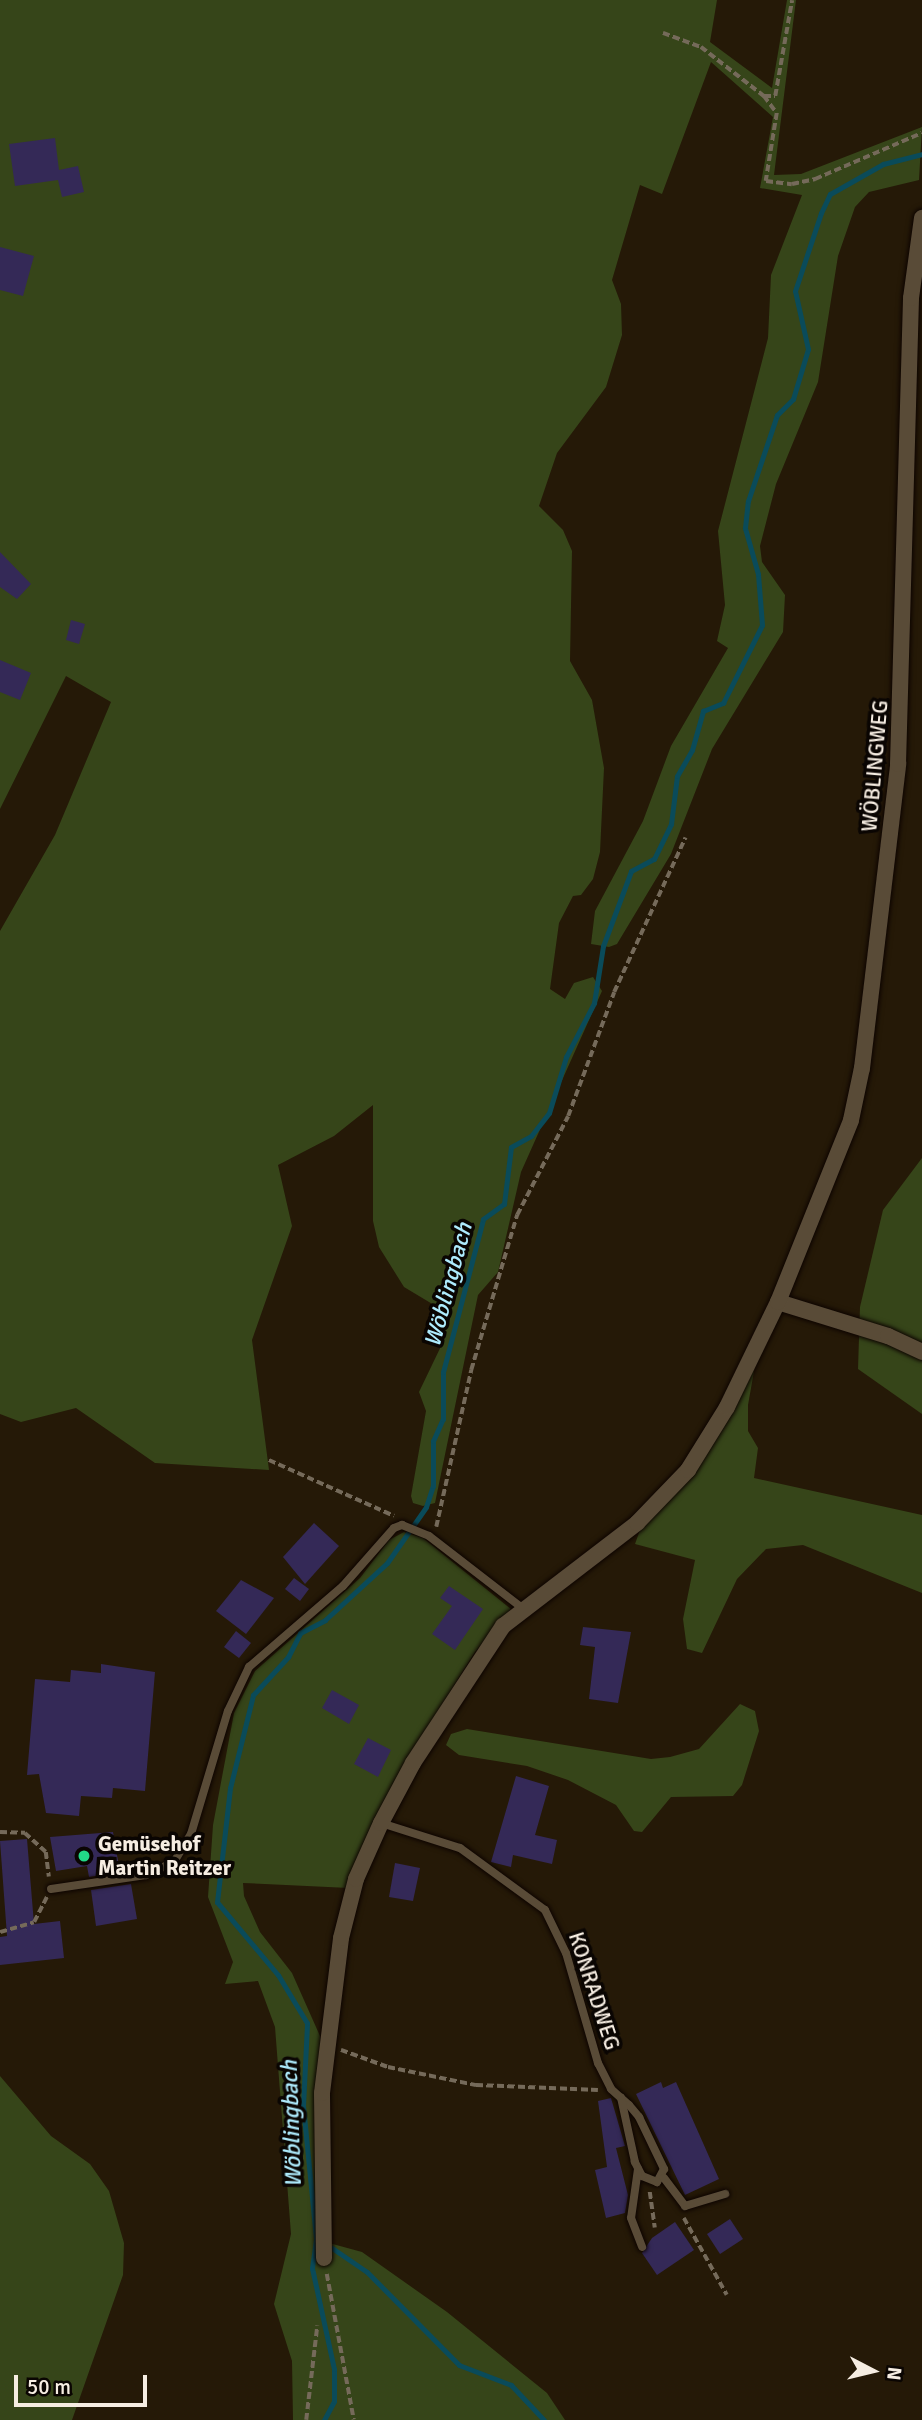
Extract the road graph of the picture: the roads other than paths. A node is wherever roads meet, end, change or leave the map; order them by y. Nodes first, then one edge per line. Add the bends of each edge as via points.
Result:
1 (922, 218) edge
2 (778, 1302) junction
3 (922, 1352) edge
4 (521, 1607) junction
5 (381, 1823) junction
6 (51, 1889) road end
7 (621, 2098) junction
8 (638, 2169) junction
9 (664, 2178) junction
10 (725, 2194) dead end
11 (642, 2247) dead end
12 (324, 2258) road end

1 - 2 street, WÖBLINGWEG via 911,298 898,764 864,1055 838,1161
2 - 3 street
2 - 4 street, WÖBLINGWEG via 727,1407 688,1470 637,1523
4 - 5 street, WÖBLINGWEG via 481,1656
4 - 6 lane via 429,1536 402,1525 384,1536 355,1574 249,1667 228,1711 191,1834 174,1862 146,1875
5 - 7 lane, KONRADWEG via 460,1848 545,1910 566,1953 585,2026 611,2089
5 - 12 street, WÖBLINGWEG via 348,1904 328,2044 322,2093
7 - 8 lane
7 - 9 lane, KONRADWEG via 639,2117
8 - 9 lane via 648,2180
8 - 11 lane via 631,2218
9 - 10 lane, KONRADWEG via 677,2201 695,2206

